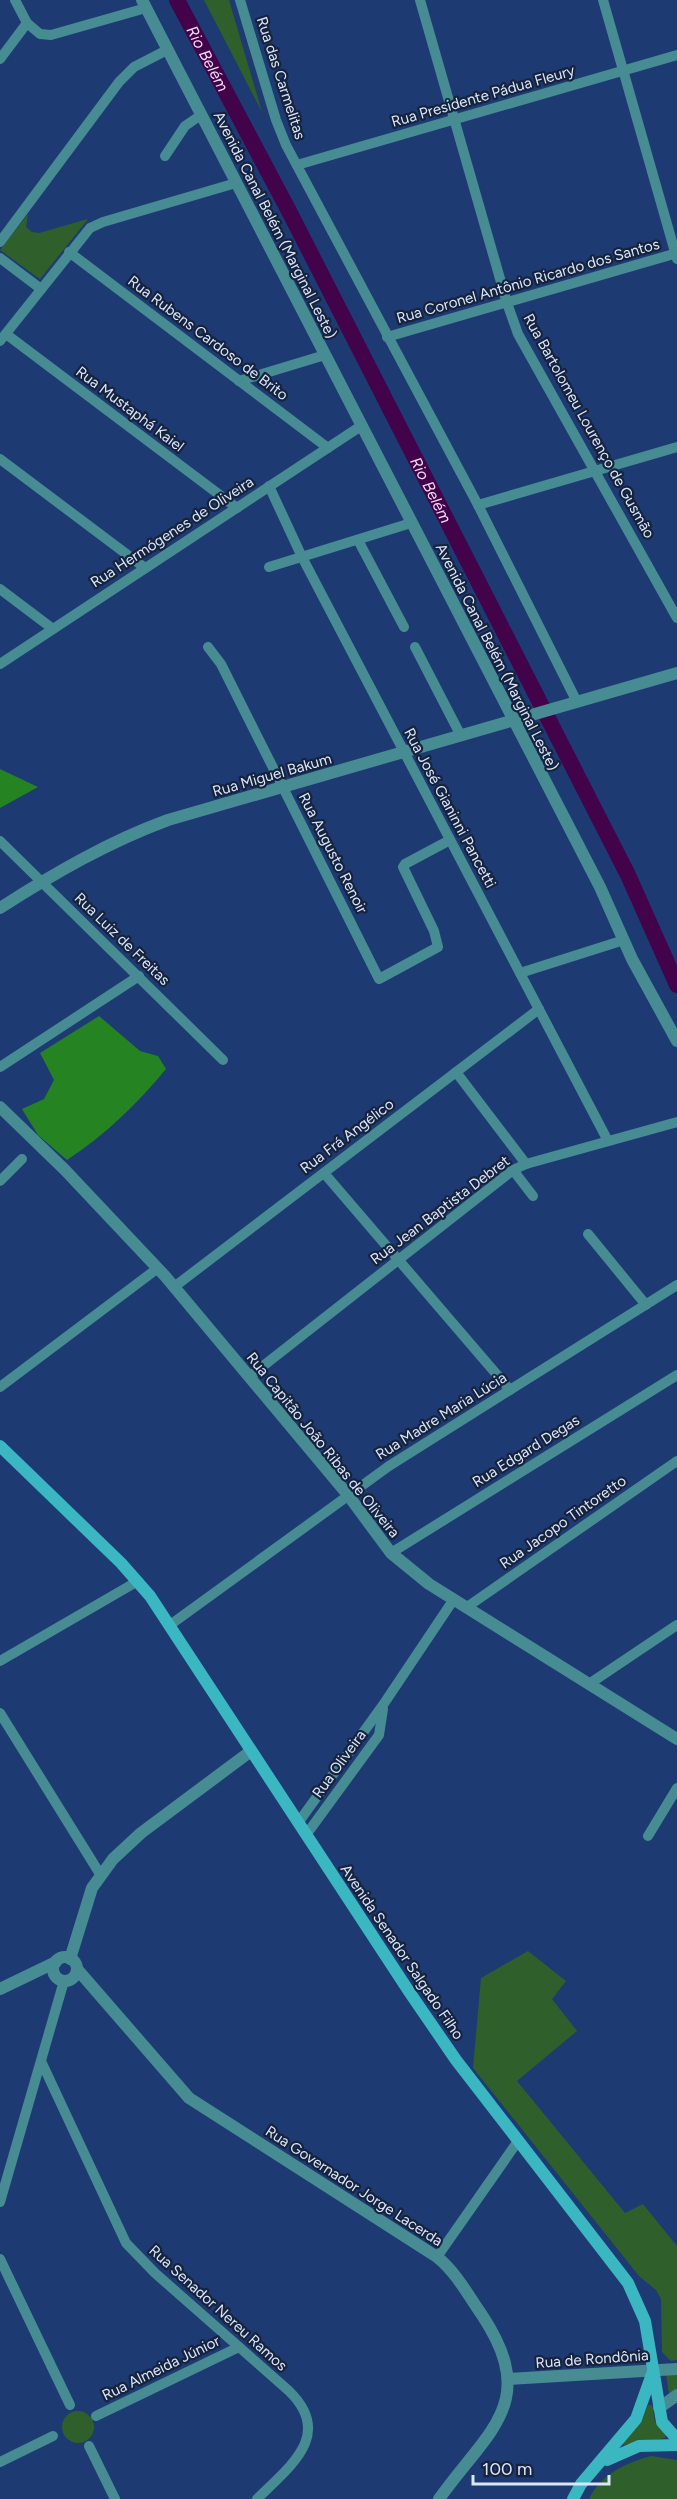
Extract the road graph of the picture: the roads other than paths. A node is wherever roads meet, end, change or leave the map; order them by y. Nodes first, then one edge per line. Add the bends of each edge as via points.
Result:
1 (15, 0) edge
2 (240, 0) edge
3 (420, 0) edge
4 (603, 0) edge
5 (144, 4) edge
6 (27, 23) junction
7 (167, 50) junction
8 (677, 55) edge
9 (0, 59) edge
10 (623, 70) junction
11 (201, 115) junction
12 (454, 119) junction
13 (165, 156) dead end
14 (297, 165) junction
15 (236, 183) junction
16 (0, 242) edge
17 (69, 252) junction
18 (676, 255) edge
19 (0, 258) edge
20 (41, 289) junction
21 (507, 303) junction
22 (3, 337) edge
23 (387, 337) junction
24 (325, 355) junction
25 (239, 381) junction
26 (361, 426) junction
27 (677, 447) edge
28 (328, 448) junction
29 (0, 459) edge
30 (594, 471) junction
31 (269, 486) junction
32 (478, 505) junction
33 (237, 508) junction
34 (411, 524) junction
35 (358, 540) junction
36 (302, 557) junction
37 (269, 567) dead end
38 (145, 568) junction
39 (0, 589) edge
40 (677, 618) edge
41 (404, 627) dead end
42 (53, 629) junction
43 (208, 647) dead end
44 (415, 647) dead end
45 (0, 664) edge
46 (677, 673) edge
47 (572, 704) junction
48 (518, 719) junction
49 (461, 736) junction
50 (405, 752) junction
51 (282, 787) junction
52 (450, 840) junction
53 (0, 841) edge
54 (40, 882) junction
55 (0, 908) edge
56 (624, 940) junction
57 (520, 973) junction
58 (139, 976) junction
59 (539, 1009) junction
60 (677, 1041) edge
61 (223, 1060) dead end
62 (0, 1067) edge
63 (456, 1072) junction
64 (0, 1107) edge
65 (677, 1122) edge
66 (608, 1141) junction
67 (22, 1159) dead end
68 (526, 1164) junction
69 (513, 1170) junction
70 (324, 1173) junction
71 (0, 1181) edge
72 (532, 1196) dead end
73 (588, 1233) dead end
74 (399, 1259) junction
75 (158, 1268) junction
76 (677, 1285) edge
77 (174, 1287) junction
78 (645, 1305) junction
79 (677, 1375) edge
80 (249, 1377) junction
81 (0, 1387) edge
82 (510, 1390) junction
83 (0, 1446) edge
84 (677, 1461) edge
85 (348, 1495) junction
86 (392, 1553) junction
87 (138, 1581) junction
88 (454, 1599) junction
89 (467, 1607) junction
90 (170, 1625) junction
91 (677, 1625) edge
92 (0, 1661) edge
93 (590, 1684) junction
94 (383, 1705) junction
95 (0, 1713) edge
96 (677, 1739) edge
97 (251, 1751) junction
98 (677, 1788) edge
99 (298, 1823) junction
100 (306, 1835) junction
101 (648, 1836) dead end
102 (100, 1874) junction
103 (56, 1962) junction
104 (73, 1964) junction
105 (64, 1981) junction
106 (0, 1989) edge
107 (41, 2061) junction
108 (518, 2141) junction
109 (0, 2202) edge
110 (437, 2257) junction
111 (0, 2259) edge
112 (239, 2347) junction
113 (677, 2369) edge
114 (653, 2370) junction
115 (508, 2379) junction
116 (677, 2395) edge
117 (70, 2405) dead end
118 (659, 2408) junction
119 (96, 2415) dead end
120 (53, 2436) dead end
121 (677, 2439) edge
122 (677, 2445) edge
123 (89, 2446) dead end
124 (0, 2462) edge
125 (601, 2463) junction
126 (115, 2499) edge
127 (257, 2499) edge
128 (439, 2499) edge
129 (573, 2499) edge

1 - 6 street
2 - 14 street, Rua das Carmelitas via 276,120
3 - 12 street, Rua Bartolomeu Lourenço de Gusmão
4 - 10 street
5 - 6 street via 51,35 40,34
5 - 7 street, Avenida Canal Belém (Marginal Leste)
6 - 9 street
7 - 11 street, Avenida Canal Belém (Marginal Leste)
7 - 16 street via 134,67 119,82
8 - 10 street, Rua Presidente Pádua Fleury
10 - 12 street, Rua Presidente Pádua Fleury
10 - 18 street
11 - 13 street via 185,126
11 - 15 street, Avenida Canal Belém (Marginal Leste)
12 - 14 street, Rua Presidente Pádua Fleury
12 - 21 street, Rua Bartolomeu Lourenço de Gusmão
14 - 23 street, Rua das Carmelitas
15 - 17 street via 95,225
15 - 24 street, Avenida Canal Belém (Marginal Leste)
17 - 20 street
17 - 25 street, Rua Rubens Cardoso de Brito
18 - 21 street, Rua Coronel Antônio Ricardo dos Santos
19 - 20 street
20 - 22 street
21 - 23 street, Rua Coronel Antônio Ricardo dos Santos
21 - 30 street, Rua Bartolomeu Lourenço de Gusmão via 521,340
22 - 33 street, Rua Mustaphá Kaiel
23 - 32 street, Rua das Carmelitas
24 - 25 street
24 - 26 street, Avenida Canal Belém (Marginal Leste)
25 - 28 street, Rua Rubens Cardoso de Brito
26 - 28 street, Rua Hermógenes de Oliveira
26 - 34 street, Avenida Canal Belém (Marginal Leste)
27 - 30 street
28 - 31 street, Rua Hermógenes de Oliveira
29 - 38 street
30 - 32 street
30 - 40 street, Rua Bartolomeu Lourenço de Gusmão
31 - 33 street, Rua Hermógenes de Oliveira
31 - 36 street, Rua José Gianinni Pancetti
32 - 47 street, Rua das Carmelitas
33 - 38 street, Rua Hermógenes de Oliveira
34 - 35 street
34 - 48 street, Avenida Canal Belém (Marginal Leste)
35 - 36 street
35 - 41 street
36 - 37 street
36 - 50 street, Rua José Gianinni Pancetti
38 - 42 street, Rua Hermógenes de Oliveira
39 - 42 street
42 - 45 street, Rua Hermógenes de Oliveira
43 - 51 street, Rua Augusto Renoir via 221,664
44 - 49 street
46 - 47 street, Rua Miguel Bakum
47 - 48 street, Rua Miguel Bakum
48 - 49 street, Rua Miguel Bakum
48 - 56 street, Avenida Canal Belém (Marginal Leste)
49 - 50 street, Rua Miguel Bakum
50 - 51 street, Rua Miguel Bakum
50 - 52 street, Rua José Gianinni Pancetti
51 - 52 street, Rua Augusto Renoir via 379,979 438,947 403,867
51 - 54 street, Rua Miguel Bakum via 154,825
52 - 57 street, Rua José Gianinni Pancetti
53 - 54 street, Rua Luiz de Freitas
54 - 55 street, Rua Miguel Bakum
54 - 58 street, Rua Luiz de Freitas
56 - 57 street
56 - 60 street, Avenida Canal Belém (Marginal Leste)
57 - 59 street, Rua José Gianinni Pancetti
58 - 61 street, Rua Luiz de Freitas
58 - 62 street
59 - 63 street, Rua Frá Angélico
59 - 66 street, Rua José Gianinni Pancetti
63 - 68 street
63 - 70 street, Rua Frá Angélico
64 - 75 street, Rua Capitão João Ribas de Oliveira
65 - 66 street, Rua Jean Baptista Debret
66 - 68 street, Rua Jean Baptista Debret
67 - 71 street
68 - 69 street, Rua Jean Baptista Debret
69 - 72 street
69 - 74 street, Rua Jean Baptista Debret
70 - 74 street
70 - 77 street, Rua Frá Angélico
73 - 78 street
74 - 80 street, Rua Jean Baptista Debret
74 - 82 street
75 - 77 street, Rua Capitão João Ribas de Oliveira
75 - 81 street
76 - 78 street, Rua Madre Maria Lúcia
77 - 80 street, Rua Capitão João Ribas de Oliveira
78 - 82 street, Rua Madre Maria Lúcia
79 - 86 street, Rua Edgard Degas
80 - 85 street, Rua Capitão João Ribas de Oliveira
82 - 85 street, Rua Madre Maria Lúcia
83 - 87 main road, Avenida Senador Salgado Filho
84 - 89 street, Rua Jacopo Tintoretto
85 - 86 street, Rua Capitão João Ribas de Oliveira
85 - 90 street, Rua Madre Maria Lúcia
86 - 88 street, Rua Capitão João Ribas de Oliveira via 420,1578
87 - 90 main road, Avenida Senador Salgado Filho
87 - 92 street
88 - 89 street, Rua Capitão João Ribas de Oliveira
88 - 94 street, Rua Oliveira
89 - 93 street, Rua Capitão João Ribas de Oliveira
90 - 97 main road, Avenida Senador Salgado Filho
91 - 93 street
93 - 96 street, Rua Capitão João Ribas de Oliveira
94 - 99 street, Rua Oliveira
94 - 100 street, Rua Oliveira via 379,1735
95 - 102 street
97 - 99 main road, Avenida Senador Salgado Filho
97 - 102 street via 133,1840
98 - 101 street
99 - 100 main road, Avenida Senador Salgado Filho
100 - 108 main road, Avenida Senador Salgado Filho via 456,2060
102 - 104 street via 89,1898
103 - 104 street via 61,1958
103 - 105 street via 55,1975
103 - 106 street
104 - 105 street via 74,1976
104 - 110 street, Rua Governador Jorge Lacerda via 189,2098
105 - 107 street
107 - 109 street
107 - 112 street, Rua Senador Nereu Ramos via 126,2243 155,2274
108 - 110 street
108 - 114 main road, Avenida Senador Salgado Filho via 628,2283 645,2320
110 - 115 street, Rua Governador Jorge Lacerda via 455,2275 497,2339
111 - 117 street
112 - 119 street, Rua Almeida Júnior
112 - 127 street, Rua Senador Nereu Ramos via 297,2398 308,2421 309,2430 296,2460
113 - 114 street, Rua de Rondônia
114 - 115 street, Rua de Rondônia
114 - 118 main road
114 - 125 main road, Avenida Senador Salgado Filho via 636,2419
115 - 128 street, Rua Governador Jorge Lacerda via 507,2398 497,2424
116 - 118 street
118 - 121 main road via 662,2422
120 - 124 street
122 - 125 main road via 639,2446
123 - 126 street
125 - 129 main road, Avenida Senador Salgado Filho

